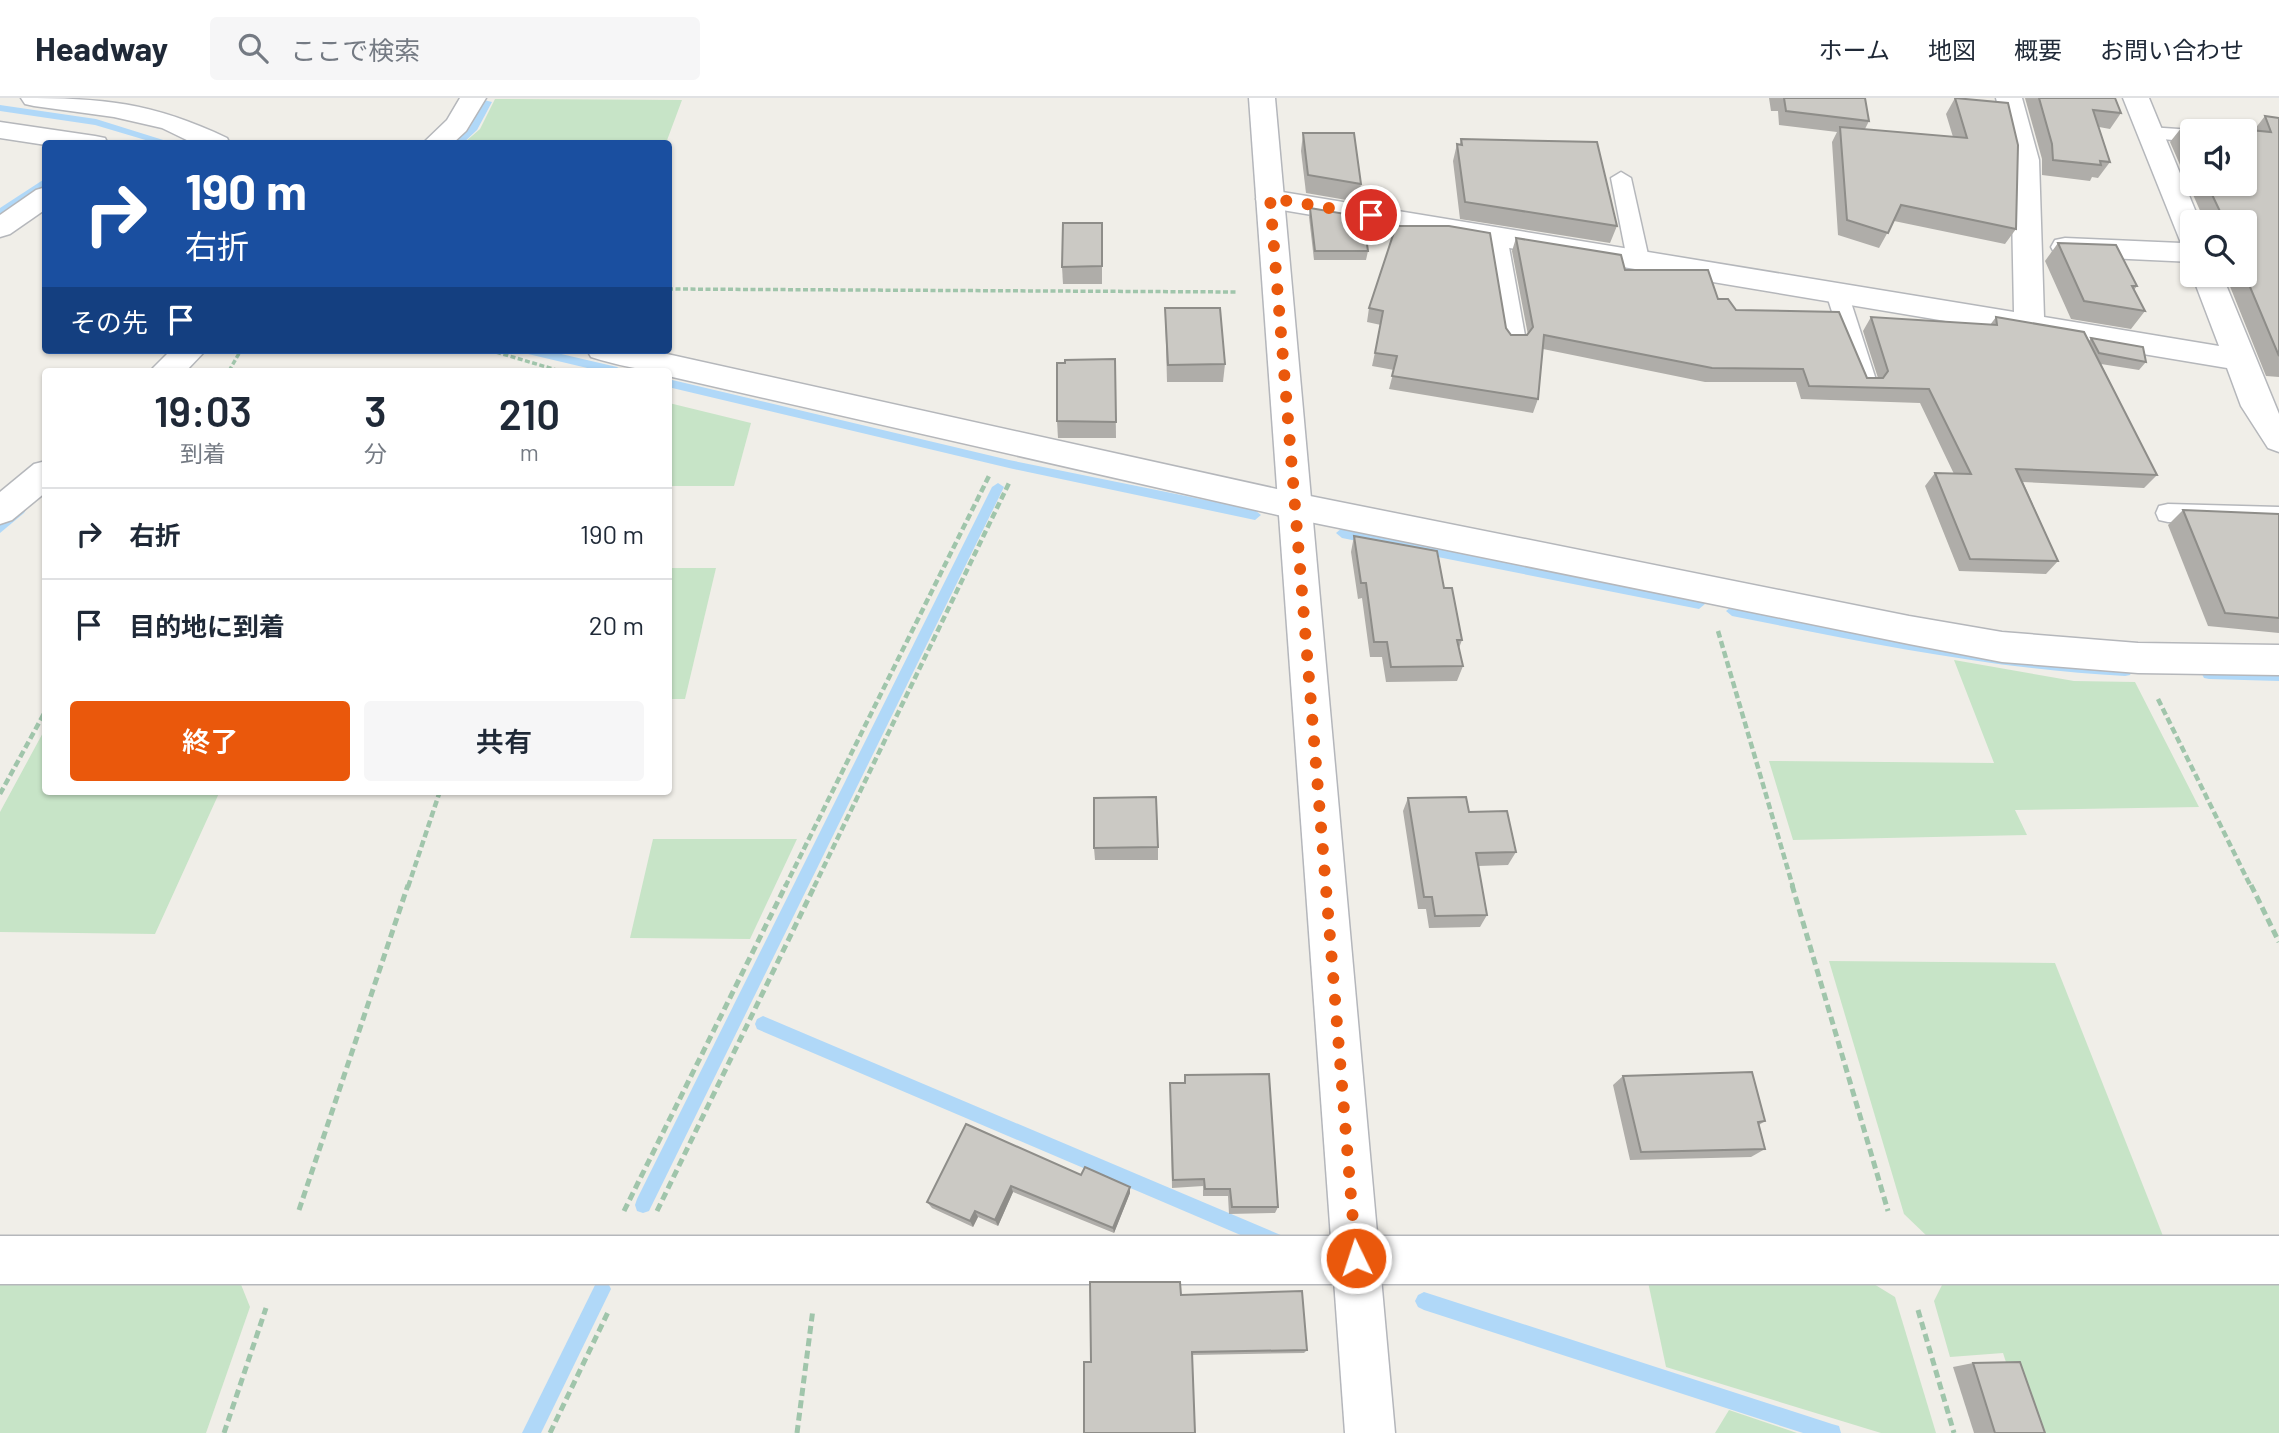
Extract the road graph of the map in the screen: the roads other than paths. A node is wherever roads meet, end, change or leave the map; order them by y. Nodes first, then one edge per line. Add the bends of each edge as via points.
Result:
1 (34, 98) edge
2 (172, 98) edge
3 (473, 98) edge
4 (1262, 98) edge
5 (2009, 98) edge
6 (2136, 98) edge
7 (140, 128) junction
8 (0, 130) edge
9 (2149, 132) junction
10 (2180, 135) edge
11 (67, 140) edge
12 (209, 140) edge
13 (440, 140) edge
14 (1621, 178) dead end
15 (1270, 198) junction
16 (42, 199) edge
17 (2181, 210) edge
18 (0, 229) edge
19 (1497, 236) junction
20 (2027, 246) junction
21 (2180, 252) edge
22 (1638, 259) junction
23 (2212, 287) edge
24 (1837, 293) junction
25 (2029, 326) junction
26 (1515, 341) edge
27 (186, 354) edge
28 (620, 354) edge
29 (2241, 360) junction
30 (170, 368) edge
31 (1866, 383) edge
32 (2279, 440) edge
33 (42, 475) edge
34 (1295, 506) junction
35 (0, 511) edge
36 (2168, 513) dead end
37 (2279, 516) edge
38 (2279, 660) edge
39 (1356, 1258) junction
40 (0, 1260) edge
41 (2279, 1261) edge
42 (1370, 1433) edge

1 - 7 street via 114,109
2 - 7 street
3 - 13 street via 457,125
4 - 15 street
5 - 20 street via 2025,160
6 - 9 street
7 - 12 street via 171,122
8 - 11 street
9 - 10 lane
9 - 17 street
14 - 22 lane
15 - 19 street
15 - 34 street
16 - 18 street
19 - 22 street
19 - 26 lane
20 - 21 street
20 - 25 street
22 - 24 street
23 - 29 street
24 - 25 street
24 - 31 lane
25 - 29 street
27 - 30 street
28 - 34 street
29 - 32 street via 2257,406
33 - 35 street
34 - 38 street via 2002,647 2138,658
34 - 39 street
36 - 37 lane
39 - 40 street
39 - 41 street
39 - 42 street

